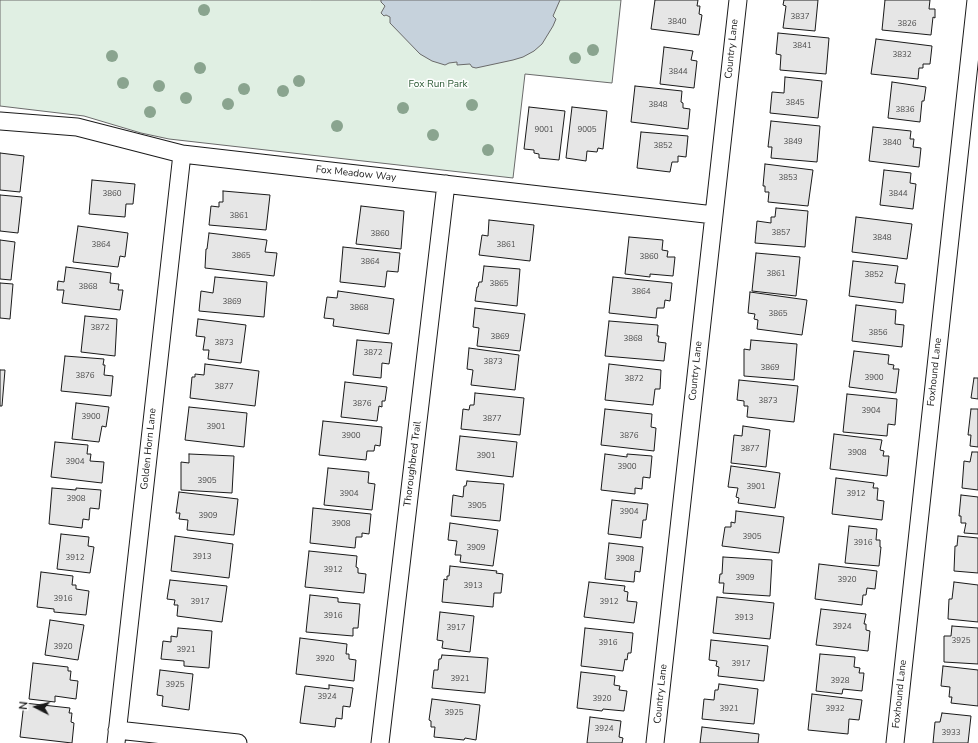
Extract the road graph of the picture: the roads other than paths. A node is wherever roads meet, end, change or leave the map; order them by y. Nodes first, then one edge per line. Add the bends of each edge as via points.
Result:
1 (738, 0) edge
2 (976, 0) edge
3 (0, 121) edge
4 (182, 154) junction
5 (446, 184) junction
6 (714, 215) junction
7 (116, 737) edge
8 (238, 743) edge
9 (380, 743) edge
10 (655, 743) edge
11 (895, 743) edge

1 - 6 street, Country Lane
2 - 11 street, Foxhound Lane
3 - 4 street, Fox Meadow Way via 77,127
4 - 5 street, Fox Meadow Way
4 - 7 street, Golden Horn Lane
5 - 6 street, Fox Meadow Way
5 - 9 street, Thoroughbred Trail
6 - 10 street, Country Lane
7 - 8 street

